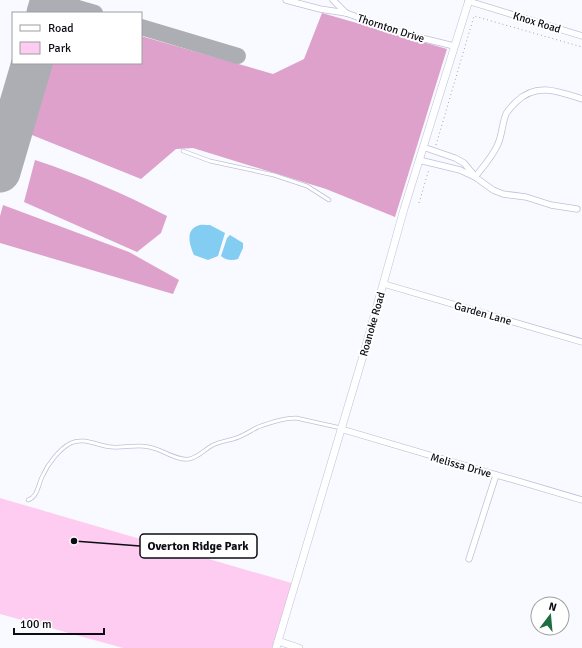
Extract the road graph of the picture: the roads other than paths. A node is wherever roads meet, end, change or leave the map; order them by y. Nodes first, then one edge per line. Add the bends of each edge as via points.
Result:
1 (286, 0) edge
2 (333, 0) edge
3 (469, 0) edge
4 (346, 13) junction
5 (582, 36) edge
6 (454, 46) junction
7 (582, 99) edge
8 (423, 147) junction
9 (183, 152) dead end
10 (419, 160) junction
11 (475, 177) junction
12 (329, 200) dead end
13 (577, 209) dead end
14 (384, 284) junction
15 (582, 342) edge
16 (341, 429) junction
17 (496, 475) junction
18 (28, 500) dead end
19 (582, 500) edge
20 (470, 559) dead end
21 (277, 645) edge
22 (299, 648) edge

1 - 4 street
2 - 4 street, Thornton Drive
3 - 5 street, Knox Road
3 - 6 street, Roanoke Road
4 - 6 street, Thornton Drive via 405,34
6 - 8 street, Roanoke Road
7 - 11 street via 541,89 520,98 506,114 498,144
8 - 10 street, Roanoke Road
8 - 11 street via 464,163
9 - 12 lane via 210,161 274,175 307,186
10 - 11 street via 460,170
10 - 14 street, Roanoke Road
11 - 13 street via 493,190 504,194
14 - 15 street, Garden Lane
14 - 16 street, Roanoke Road
16 - 17 street, Melissa Drive
16 - 18 lane via 290,418 211,446 201,454 188,459 147,446 113,447 76,441 56,456 43,475 32,499
16 - 21 street, Roanoke Road
17 - 19 street, Melissa Drive
17 - 20 street
21 - 22 street

